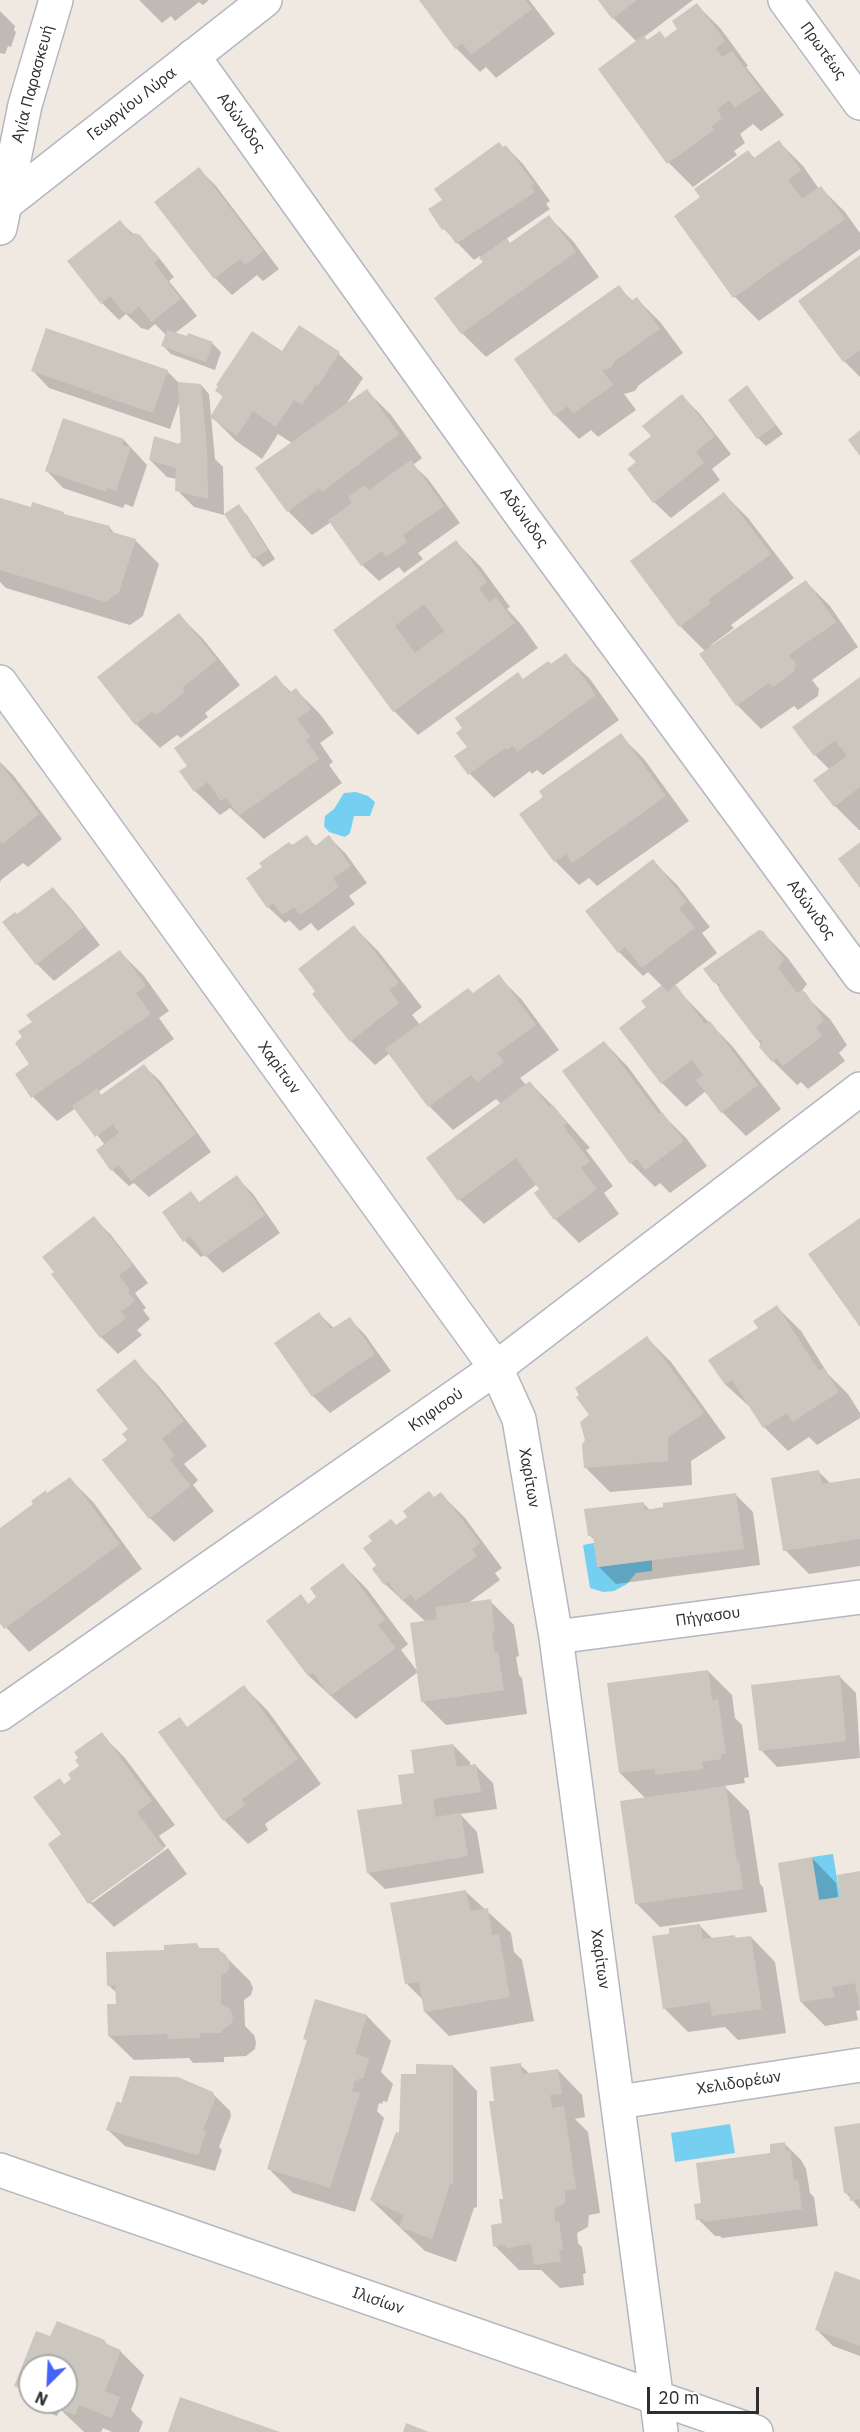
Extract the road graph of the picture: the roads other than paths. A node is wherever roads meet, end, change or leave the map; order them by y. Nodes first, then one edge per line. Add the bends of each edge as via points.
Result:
1 (56, 0) edge
2 (265, 0) edge
3 (785, 0) edge
4 (193, 56) junction
5 (860, 103) edge
6 (2, 214) edge
7 (0, 682) edge
8 (860, 976) edge
9 (860, 1089) edge
10 (496, 1368) junction
11 (860, 1597) edge
12 (556, 1637) junction
13 (0, 1714) edge
14 (860, 2065) edge
15 (619, 2102) junction
16 (0, 2170) edge
17 (656, 2397) junction
18 (661, 2432) edge
19 (756, 2432) edge

1 - 6 street, Αγία Παρασκευή via 24,105
2 - 4 street, Γεωργίου Λύρα
3 - 5 street, Πρωτέως
4 - 6 street, Γεωργίου Λύρα
4 - 8 street, Αδώνιδος via 526,522
7 - 10 street, Χαρίτων
9 - 10 street, Κηφισού
10 - 12 street, Χαρίτων via 519,1419
10 - 13 street, Κηφισού
11 - 12 street, Πήγασου
12 - 15 street, Χαρίτων
14 - 15 street, Χελιδορέων
15 - 17 street, Χαρίτων
16 - 17 street, Ιλισίων
17 - 18 street, Χαρίτων
17 - 19 street, Ιλισίων

